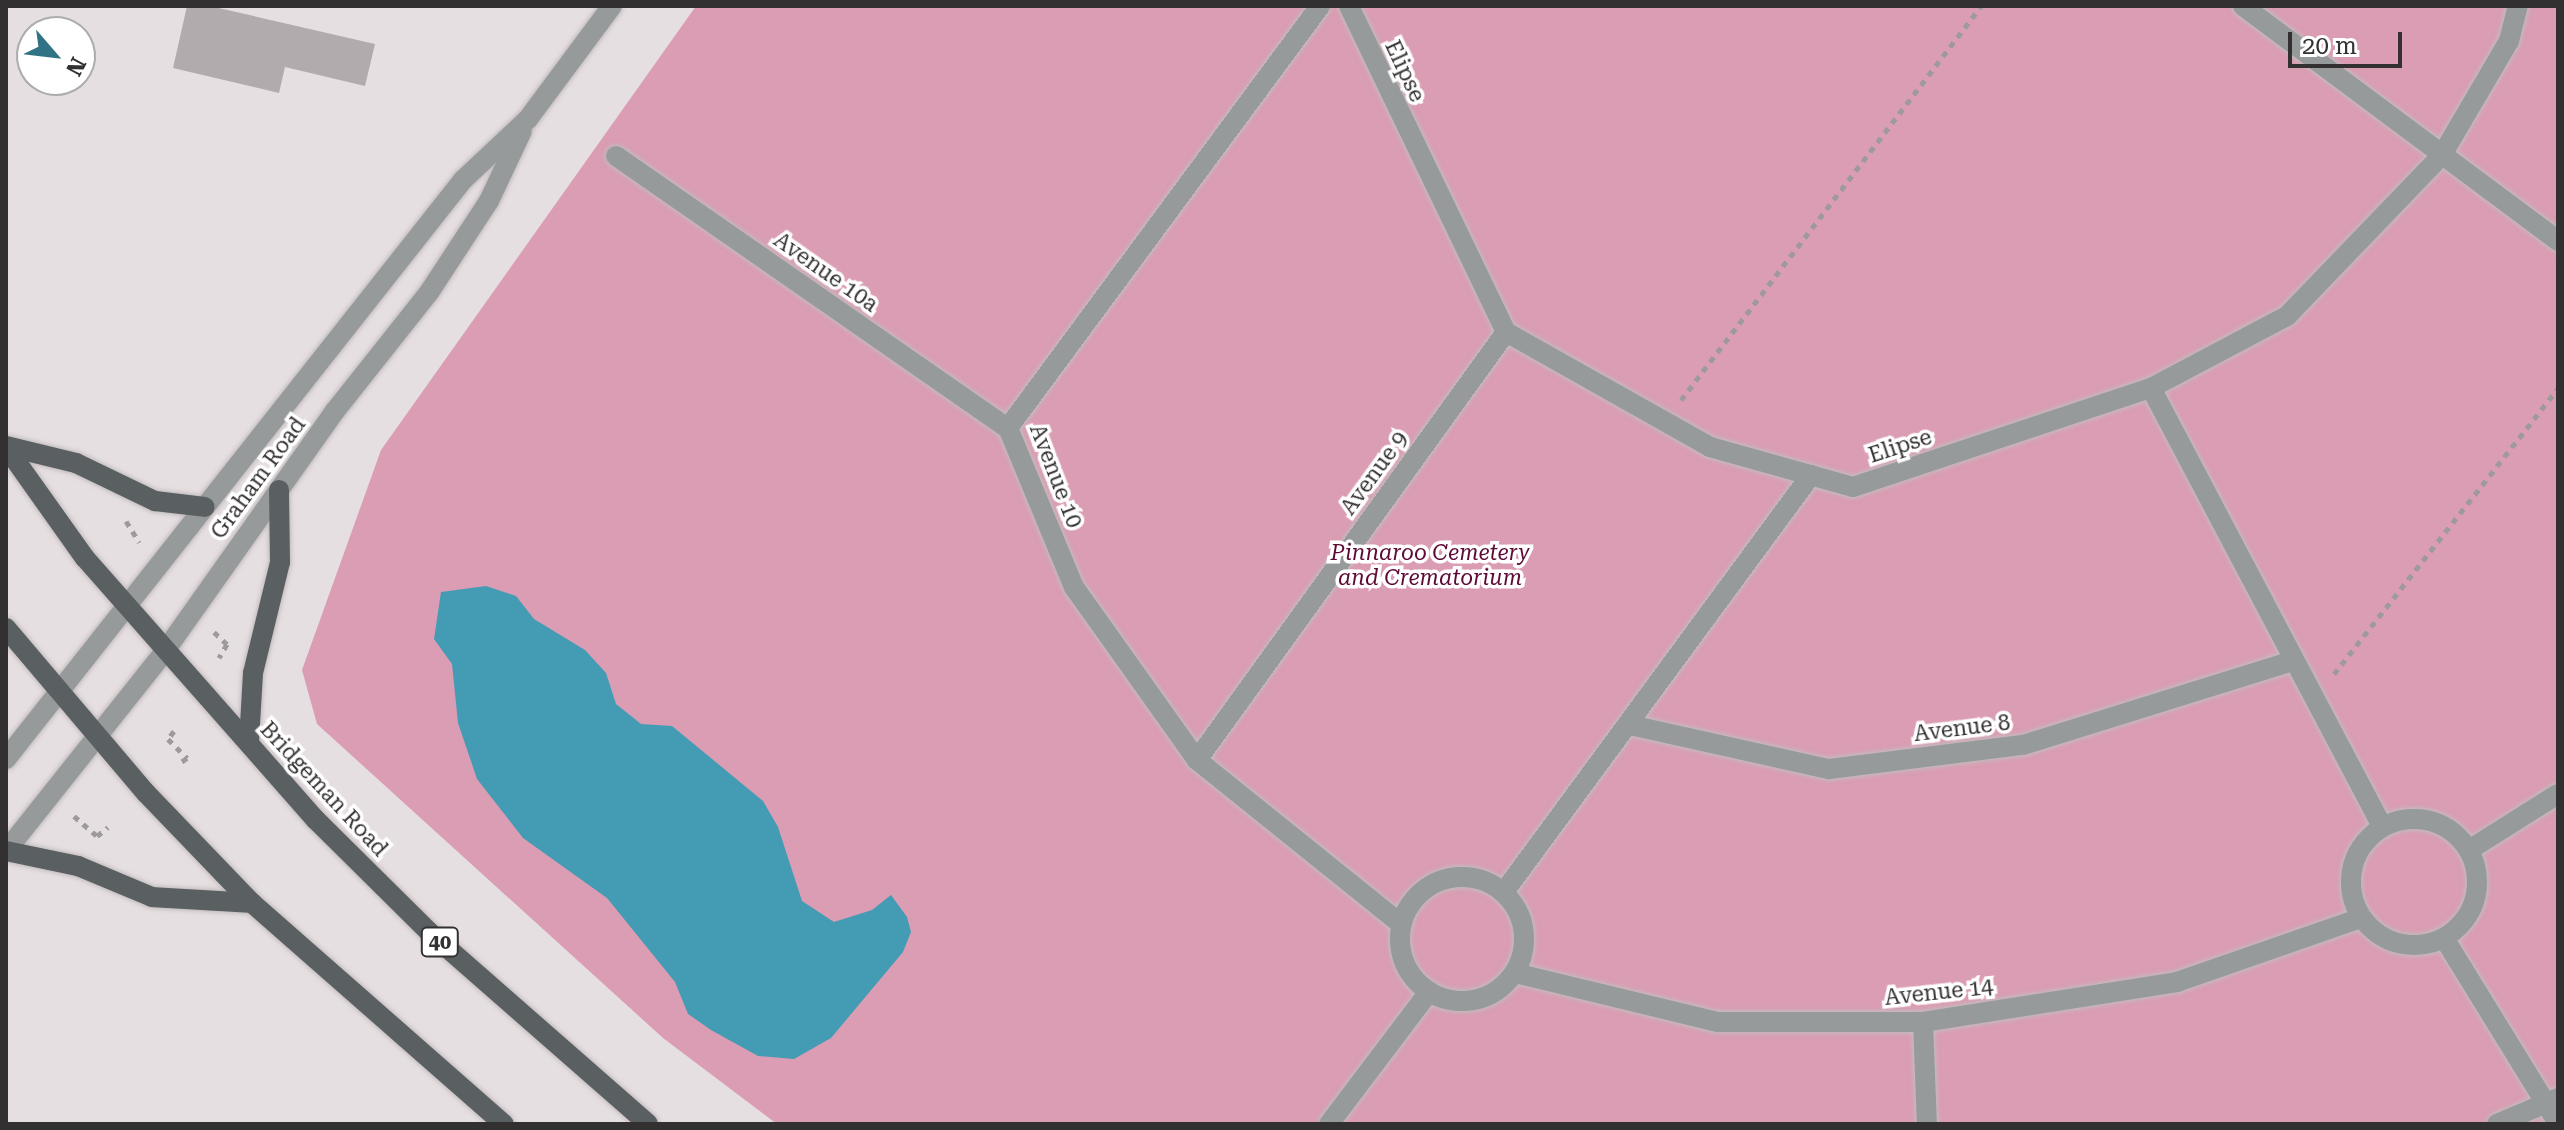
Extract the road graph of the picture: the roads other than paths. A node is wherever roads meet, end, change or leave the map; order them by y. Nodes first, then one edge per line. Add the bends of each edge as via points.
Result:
1 (612, 6) edge
2 (1320, 6) edge
3 (1349, 6) edge
4 (2243, 6) edge
5 (2518, 6) edge
6 (528, 119) junction
7 (2442, 155) junction
8 (616, 156) dead end
9 (2558, 241) edge
10 (1506, 332) junction
11 (2151, 388) junction
12 (1008, 428) junction
13 (6, 446) edge
14 (1811, 475) junction
15 (279, 490) junction
16 (205, 507) junction
17 (128, 608) junction
18 (6, 628) edge
19 (165, 651) junction
20 (2292, 661) junction
21 (59, 694) junction
22 (1630, 725) junction
23 (96, 736) junction
24 (249, 742) junction
25 (6, 759) edge
26 (1197, 760) junction
27 (2558, 794) edge
28 (2382, 827) junction
29 (2469, 850) junction
30 (6, 851) edge
31 (1504, 892) junction
32 (252, 903) junction
33 (2361, 918) junction
34 (1401, 924) junction
35 (2444, 938) junction
36 (1515, 973) junction
37 (1429, 992) junction
38 (1923, 1022) junction
39 (2552, 1101) edge
40 (2558, 1123) edge
41 (504, 1124) edge
42 (648, 1124) edge
43 (1329, 1124) edge
44 (1927, 1124) edge
45 (2497, 1124) edge

1 - 6 street, Graham Road
2 - 12 street, Avenue 10
3 - 10 street, Elipse
4 - 7 street
5 - 7 street, Elipse via 2509,41
6 - 15 street, Graham Road via 489,201 438,278
6 - 16 street, Graham Road via 463,180
7 - 9 street
7 - 11 street, Elipse via 2287,316
8 - 12 street, Avenue 10a
10 - 14 street, Elipse via 1710,447
10 - 26 street, Avenue 9
11 - 14 street, Elipse via 1853,487
11 - 20 street
12 - 26 street, Avenue 10 via 1074,587
13 - 16 main road via 76,463 155,501
13 - 17 main road, Bridgeman Road / 40
14 - 22 street
15 - 19 street, Graham Road
15 - 24 main road via 280,562 253,673
16 - 17 street, Graham Road
17 - 19 main road, Bridgeman Road / 40
17 - 21 street, Graham Road
18 - 21 main road
19 - 23 street, Graham Road
19 - 24 main road, Bridgeman Road / 40
20 - 22 street, Avenue 8 via 2023,745 1829,769
20 - 28 street
21 - 23 main road
21 - 25 street, Graham Road
22 - 31 street
23 - 30 street, Graham Road
23 - 32 main road
24 - 42 main road, Bridgeman Road / 40 via 316,820 429,932
26 - 34 street, Avenue 10
27 - 29 street
28 - 29 street via 2418,818 2439,823
28 - 33 street via 2365,841 2352,866 2351,889
29 - 35 street via 2477,870 2477,893 2469,913
30 - 32 main road via 78,866 152,897
31 - 34 street via 1464,876 1443,879 1410,904
31 - 36 street via 1525,931
32 - 41 main road
33 - 35 street via 2377,934 2405,945
33 - 38 street, Avenue 14 via 2177,982
34 - 37 street via 1406,967
35 - 39 street
36 - 37 street via 1492,994 1471,1001
36 - 38 street, Avenue 14 via 1718,1022
37 - 43 street
38 - 44 street
39 - 40 street
39 - 45 street

